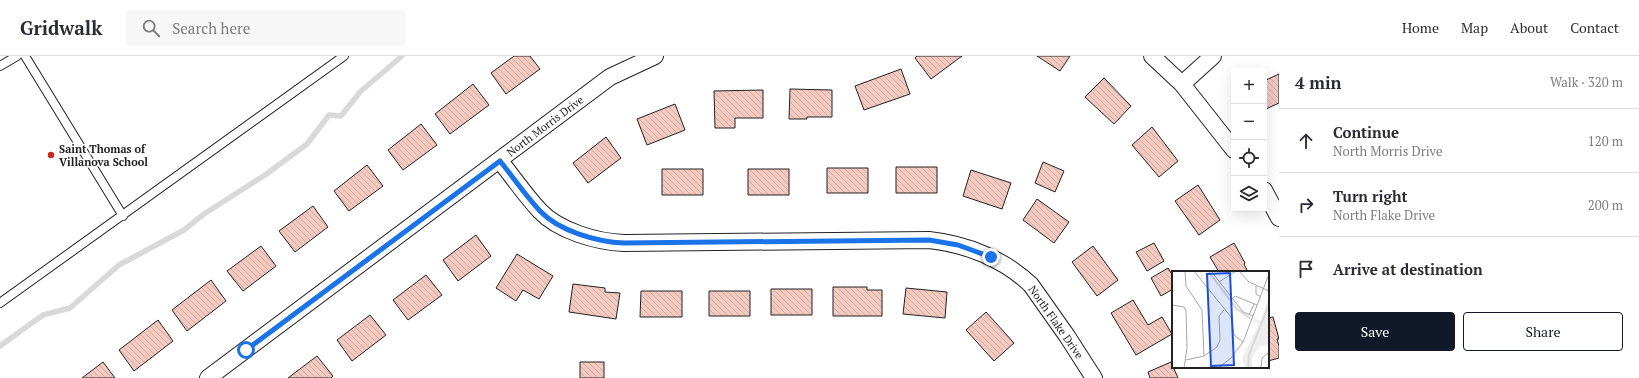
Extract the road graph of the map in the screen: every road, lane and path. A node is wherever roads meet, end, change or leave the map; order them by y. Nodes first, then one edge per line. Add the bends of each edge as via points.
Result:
1 (17, 56) edge
2 (25, 56) edge
3 (344, 56) edge
4 (655, 56) edge
5 (1152, 56) edge
6 (1213, 56) edge
7 (0, 66) edge
8 (1182, 84) junction
9 (1231, 146) edge
10 (500, 161) junction
11 (1267, 196) edge
12 (123, 216) junction
13 (1279, 218) edge
14 (0, 303) edge
15 (208, 378) edge
16 (1094, 378) edge

1 - 7 lane
2 - 12 lane
3 - 12 lane
4 - 10 street, North Morris Drive via 610,76
5 - 8 street
6 - 8 street
8 - 9 street
10 - 15 street, North Morris Drive
10 - 16 street, North Flake Drive via 541,212 593,240 624,243 929,240 958,245 991,257 1024,278 1031,286
11 - 13 street
12 - 14 lane

